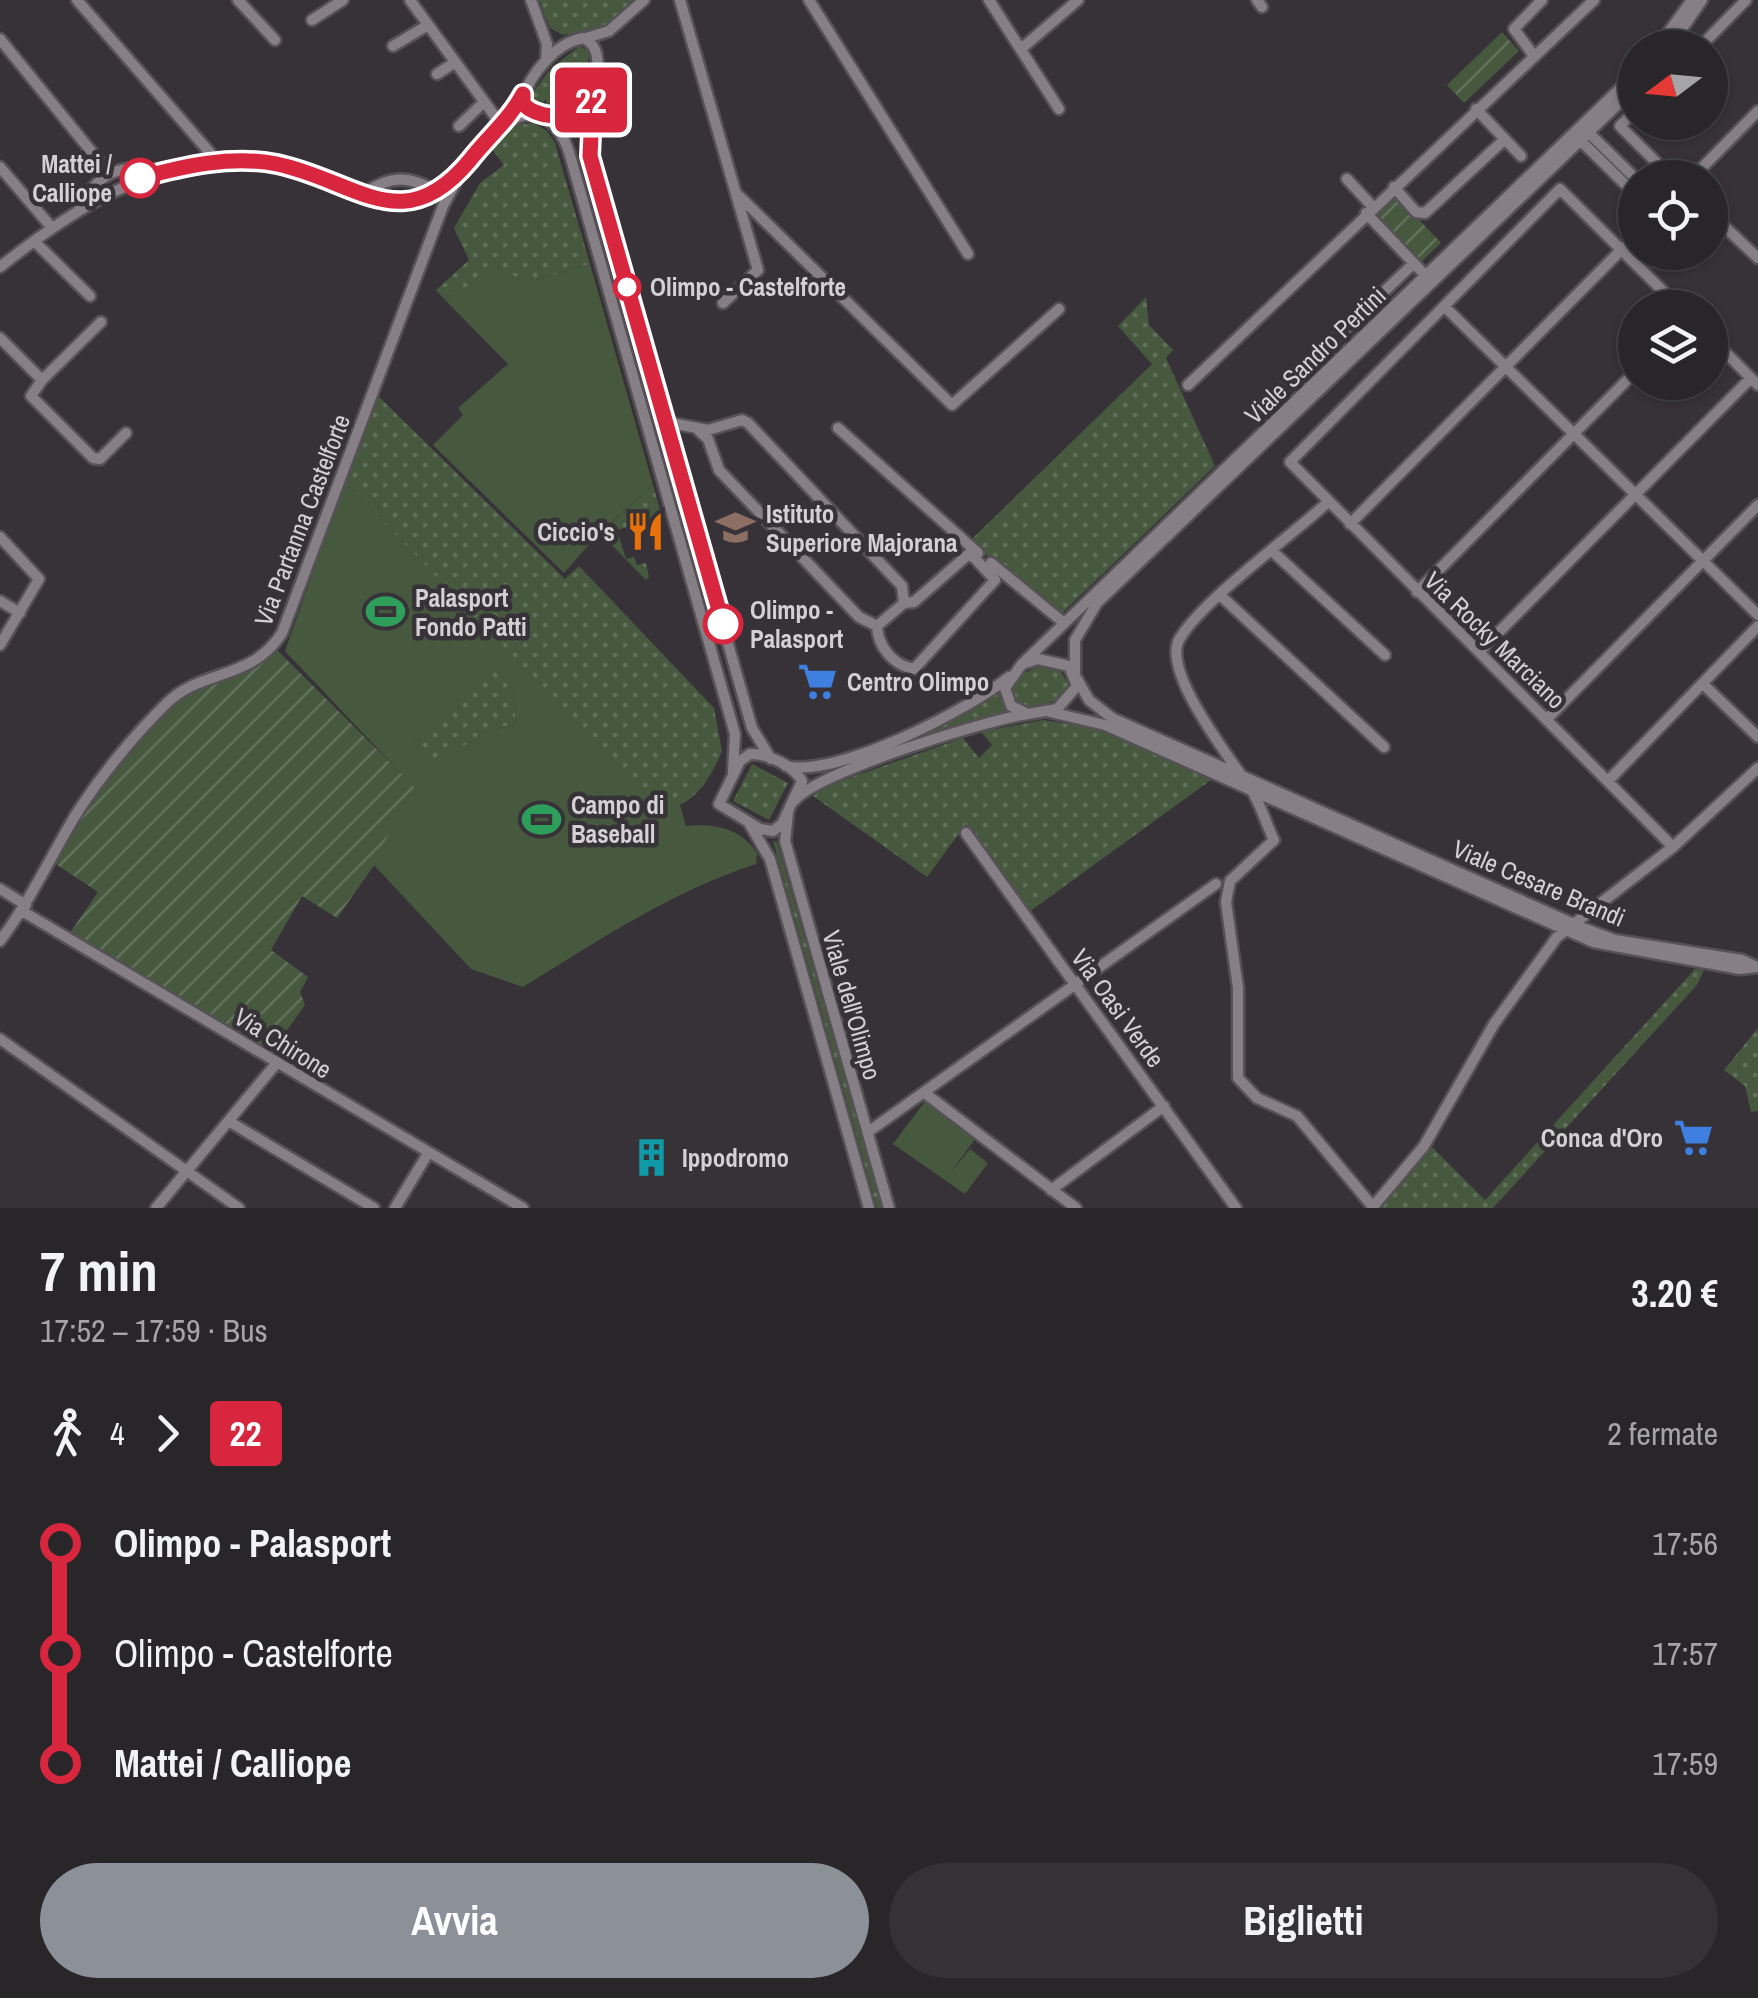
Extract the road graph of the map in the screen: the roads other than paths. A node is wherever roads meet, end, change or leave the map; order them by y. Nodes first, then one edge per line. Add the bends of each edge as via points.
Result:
1 (78, 0) edge
2 (238, 0) edge
3 (343, 0) edge
4 (410, 0) edge
5 (531, 0) edge
6 (644, 0) edge
7 (680, 0) edge
8 (809, 0) edge
9 (989, 0) edge
10 (1078, 0) edge
11 (1542, 0) edge
12 (1594, 0) edge
13 (1692, 0) edge
14 (1702, 0) edge
15 (1746, 0) edge
16 (538, 16) junction
17 (312, 20) dead end
18 (428, 24) junction
19 (617, 25) junction
20 (1671, 30) edge
21 (1681, 30) edge
22 (1716, 30) edge
23 (585, 38) junction
24 (0, 39) edge
25 (275, 40) dead end
26 (571, 41) junction
27 (393, 46) dead end
28 (1021, 49) junction
29 (1534, 56) junction
30 (546, 61) junction
31 (454, 63) junction
32 (596, 70) junction
33 (437, 74) dead end
34 (593, 92) junction
35 (1618, 93) edge
36 (523, 94) junction
37 (484, 102) junction
38 (1618, 102) edge
39 (1060, 109) dead end
40 (1476, 109) junction
41 (1758, 111) edge
42 (538, 113) junction
43 (459, 126) dead end
44 (502, 126) junction
45 (1581, 133) junction
46 (1505, 138) junction
47 (1634, 140) edge
48 (1521, 156) dead end
49 (1654, 160) edge
50 (1710, 160) edge
51 (218, 162) junction
52 (1618, 164) edge
53 (0, 167) edge
54 (108, 172) junction
55 (160, 173) junction
56 (458, 175) junction
57 (1618, 175) edge
58 (1347, 179) dead end
59 (1394, 187) junction
60 (438, 192) junction
61 (736, 193) junction
62 (364, 194) junction
63 (78, 209) junction
64 (1370, 210) junction
65 (52, 228) junction
66 (1728, 228) edge
67 (34, 241) junction
68 (1618, 247) edge
69 (1756, 252) edge
70 (1618, 253) edge
71 (968, 254) dead end
72 (1414, 264) junction
73 (0, 267) edge
74 (1641, 270) edge
75 (1426, 276) junction
76 (1662, 290) edge
77 (90, 296) dead end
78 (722, 303) dead end
79 (1444, 306) junction
80 (1059, 309) dead end
81 (101, 322) dead end
82 (0, 338) edge
83 (1728, 355) edge
84 (1506, 366) junction
85 (42, 380) junction
86 (1754, 381) edge
87 (1188, 385) dead end
88 (1618, 389) edge
89 (1254, 416) dead end
90 (666, 422) junction
91 (696, 428) junction
92 (838, 428) dead end
93 (126, 433) dead end
94 (1574, 433) junction
95 (1635, 494) junction
96 (1327, 502) junction
97 (1758, 505) edge
98 (1350, 524) junction
99 (0, 536) edge
100 (1272, 551) junction
101 (1703, 559) junction
102 (1417, 592) junction
103 (1221, 596) junction
104 (0, 602) edge
105 (904, 604) junction
106 (20, 613) junction
107 (1758, 616) edge
108 (1064, 623) junction
109 (877, 626) junction
110 (1758, 626) edge
111 (0, 646) edge
112 (1478, 652) junction
113 (1385, 655) dead end
114 (1022, 664) junction
115 (1076, 676) junction
116 (1009, 677) junction
117 (1703, 684) junction
118 (1050, 712) junction
119 (1028, 714) junction
120 (1547, 719) junction
121 (1758, 737) edge
122 (1384, 747) dead end
123 (772, 759) junction
124 (786, 766) junction
125 (1758, 768) edge
126 (734, 772) junction
127 (1235, 773) junction
128 (1608, 780) junction
129 (1252, 790) junction
130 (794, 801) junction
131 (788, 813) junction
132 (749, 823) junction
133 (966, 833) dead end
134 (1673, 847) junction
135 (1216, 884) dead end
136 (0, 889) edge
137 (23, 908) junction
138 (1568, 926) junction
139 (0, 941) edge
140 (1757, 963) edge
141 (1076, 986) junction
142 (0, 1039) edge
143 (275, 1065) junction
144 (926, 1094) junction
145 (1164, 1106) junction
146 (230, 1122) junction
147 (868, 1132) junction
148 (427, 1154) junction
149 (186, 1173) junction
150 (1050, 1190) junction
151 (1373, 1207) edge
152 (156, 1208) edge
153 (239, 1208) edge
154 (374, 1208) edge
155 (395, 1208) edge
156 (522, 1208) edge
157 (869, 1208) edge
158 (889, 1208) edge
159 (1076, 1208) edge
160 (1236, 1208) edge

1 - 51 street
2 - 25 street
3 - 17 street
4 - 18 street
5 - 16 street
6 - 19 street
7 - 61 street
8 - 71 street
9 - 28 street
10 - 28 street
11 - 29 street via 1514,29
12 - 29 street
13 - 20 street
14 - 21 street
15 - 22 street
16 - 26 street via 554,38
16 - 30 street
18 - 27 street
18 - 31 street
19 - 23 street
19 - 32 street
23 - 26 street
23 - 32 street via 597,50
24 - 54 street
26 - 30 street, Via Partanna Castelforte
28 - 39 street
29 - 40 street
30 - 36 street, Via Partanna Castelforte
31 - 33 street
31 - 37 street
32 - 34 street
34 - 42 street via 576,114
34 - 90 street via 590,156
35 - 45 street, Viale Sandro Pertini
36 - 42 street via 524,106
36 - 44 street, Via Partanna Castelforte
37 - 43 street
37 - 44 street
38 - 45 street, Viale Sandro Pertini
40 - 46 street
40 - 59 street
41 - 50 street
42 - 44 street
42 - 126 street via 554,123 569,152 735,734
44 - 56 street, Via Partanna Castelforte
45 - 52 street
45 - 57 street
45 - 75 street, Viale Sandro Pertini
45 - 115 street, Viale Sandro Pertini via 1097,603 1075,640
46 - 48 street
46 - 59 street via 1425,213 1416,212
47 - 49 street
51 - 55 street
51 - 62 street via 276,164
53 - 65 street
54 - 55 street via 132,167
54 - 63 street
55 - 63 street
56 - 60 street
56 - 137 street, Via Partanna Castelforte via 282,633 256,662 169,701 75,817
58 - 64 street
59 - 64 street
60 - 62 street via 395,203
60 - 62 street via 414,178 398,178
61 - 78 street via 758,270
61 - 80 street via 952,405
63 - 65 street
64 - 72 street
64 - 87 street
65 - 67 street
66 - 69 street
67 - 73 street
67 - 77 street
68 - 79 street via 1560,189
70 - 84 street
72 - 75 street
72 - 89 street
74 - 76 street
75 - 108 street, Viale Sandro Pertini
79 - 84 street
79 - 96 street, Via Rocky Marciano via 1290,462
81 - 85 street
82 - 85 street
83 - 86 street
84 - 94 street
84 - 98 street
85 - 93 street via 31,396 94,458
86 - 95 street
88 - 94 street
90 - 91 street
90 - 123 street via 754,734
91 - 105 street via 748,424 902,586
91 - 109 street via 719,470 859,617
92 - 108 street
94 - 95 street
94 - 102 street
95 - 101 street
95 - 112 street
96 - 98 street, Via Rocky Marciano
96 - 100 street
97 - 101 street
98 - 102 street, Via Rocky Marciano
99 - 106 street via 36,572 38,582
100 - 103 street
100 - 113 street
101 - 107 street
101 - 120 street
102 - 112 street, Via Rocky Marciano
103 - 122 street
103 - 127 street via 1178,640 1177,654 1192,701
104 - 106 street
105 - 109 street
105 - 109 street via 970,553 995,580 914,669 880,645
106 - 111 street
108 - 114 street, Viale Sandro Pertini
110 - 117 street
112 - 120 street, Via Rocky Marciano
114 - 115 street via 1048,658
114 - 116 street
115 - 118 street via 1072,696
115 - 127 street, Viale Cesare Brandi via 1102,712
116 - 119 street via 1007,701
116 - 124 street via 924,729 810,768
117 - 121 street
117 - 128 street
118 - 119 street
118 - 129 street, Viale Cesare Brandi via 1105,725
119 - 130 street via 826,779
120 - 128 street, Via Rocky Marciano
123 - 124 street
123 - 126 street via 750,754
124 - 130 street via 802,781
125 - 134 street
126 - 132 street via 719,804
127 - 129 street
127 - 138 street, Viale Cesare Brandi
128 - 134 street, Via Rocky Marciano
129 - 138 street, Viale Cesare Brandi
129 - 151 street via 1274,840 1230,881 1226,902 1238,988 1238,1078 1257,1098 1298,1116
130 - 131 street
131 - 132 street via 773,831
131 - 147 street, Viale dell'Olimpo via 784,841
132 - 157 street, Viale dell'Olimpo via 770,860
133 - 141 street, Via Oasi Verde
134 - 138 street
135 - 141 street
136 - 137 street, Via Chirone
137 - 139 street, Via Partanna Castelforte
137 - 143 street, Via Chirone
138 - 140 street, Viale Cesare Brandi
138 - 151 street via 1494,1024 1424,1146
141 - 144 street
141 - 145 street, Via Oasi Verde
142 - 149 street
143 - 146 street
143 - 148 street, Via Chirone
144 - 147 street
144 - 150 street
145 - 150 street
145 - 160 street, Via Oasi Verde
146 - 149 street
146 - 154 street
147 - 158 street, Viale dell'Olimpo
148 - 155 street
148 - 156 street, Via Chirone
149 - 152 street
149 - 153 street
150 - 159 street

